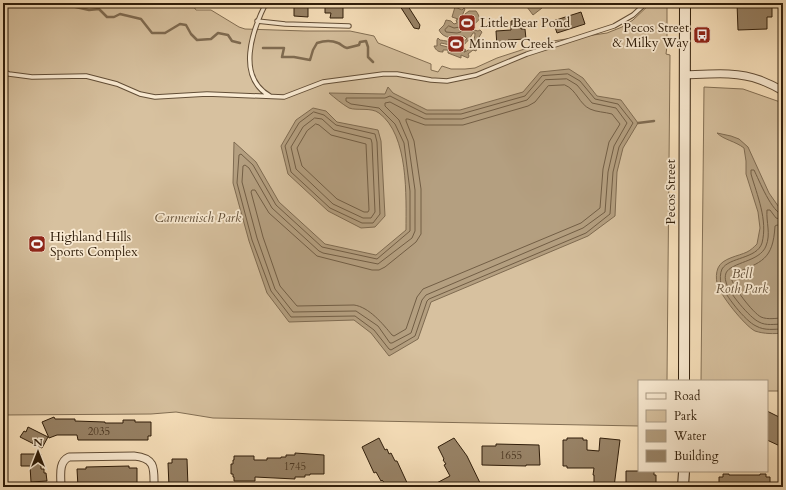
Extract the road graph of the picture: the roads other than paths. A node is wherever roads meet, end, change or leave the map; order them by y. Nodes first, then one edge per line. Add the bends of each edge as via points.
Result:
1 (266, 3) edge
2 (646, 3) edge
3 (685, 3) edge
4 (257, 21) junction
5 (349, 26) dead end
6 (3, 72) edge
7 (685, 74) junction
8 (783, 91) edge
9 (271, 97) junction
10 (684, 380) edge
11 (684, 472) edge
12 (61, 487) edge
13 (154, 487) edge
14 (683, 487) edge

1 - 4 lane
2 - 9 lane via 633,15 614,26 527,54 476,75 447,81 383,74 323,82 284,97
3 - 7 main road, Pecos Street
4 - 5 lane
4 - 9 lane via 250,51 251,69 256,85
6 - 9 lane via 32,77 86,76 154,97 207,94
7 - 8 street via 746,76
7 - 10 main road, Pecos Street
11 - 14 main road
12 - 13 street via 61,466 65,459 75,456 143,456 153,465

